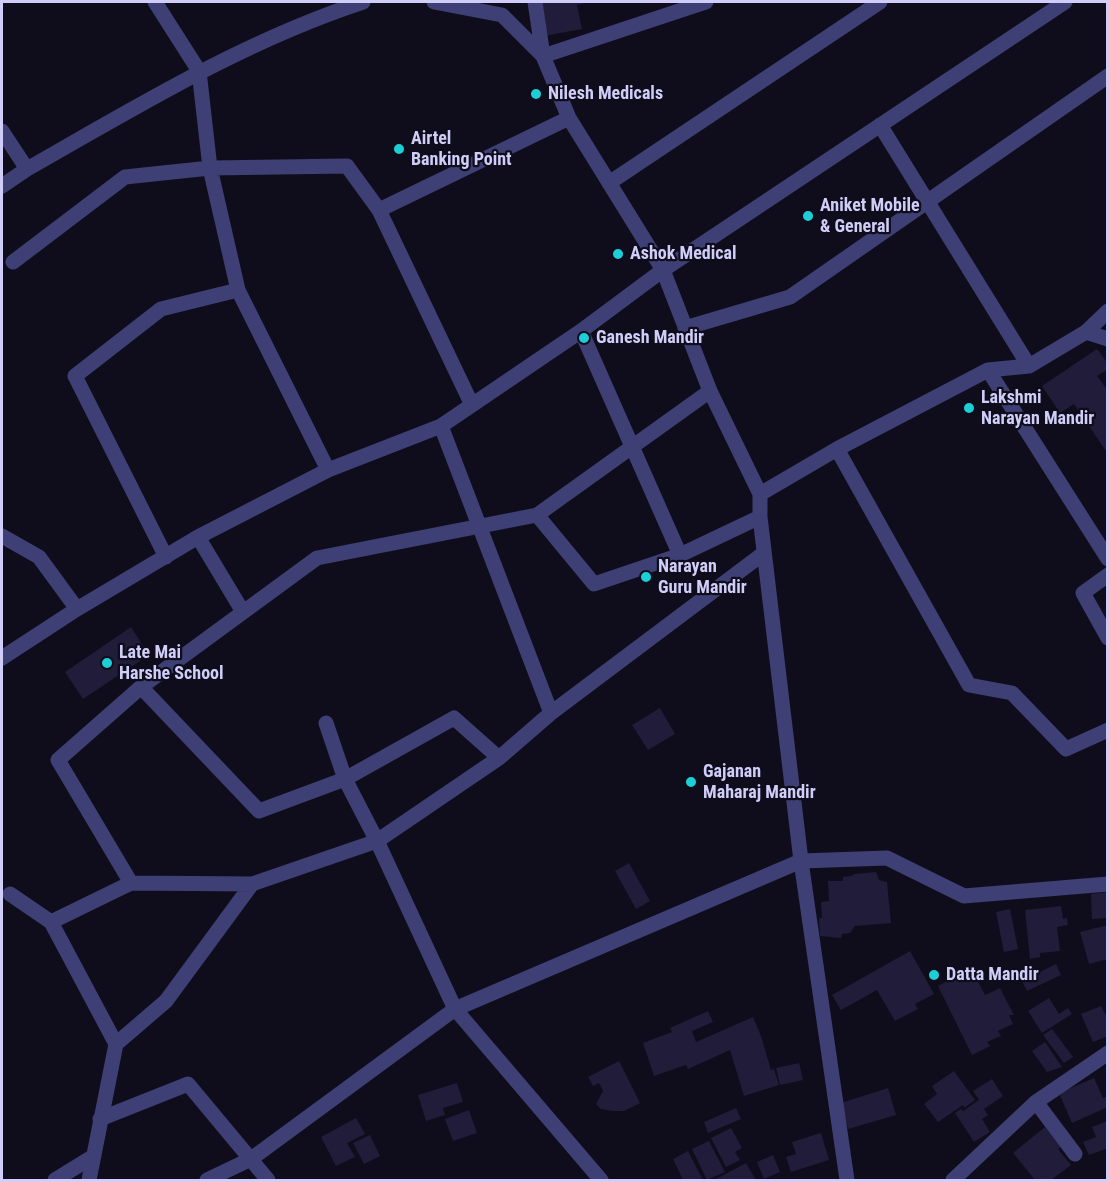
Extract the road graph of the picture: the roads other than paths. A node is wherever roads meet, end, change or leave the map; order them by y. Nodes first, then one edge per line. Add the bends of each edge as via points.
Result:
1 (155, 2) edge
2 (363, 2) edge
3 (434, 2) edge
4 (535, 2) edge
5 (706, 2) edge
6 (880, 2) edge
7 (1065, 2) edge
8 (327, 7) edge
9 (543, 56) junction
10 (199, 71) junction
11 (1107, 76) edge
12 (569, 118) junction
13 (880, 125) junction
14 (2, 131) edge
15 (210, 168) junction
16 (27, 169) junction
17 (609, 183) junction
18 (2, 186) edge
19 (926, 202) junction
20 (379, 210) junction
21 (13, 262) dead end
22 (663, 270) junction
23 (238, 290) junction
24 (1107, 311) edge
25 (685, 328) junction
26 (581, 331) junction
27 (1086, 332) junction
28 (1107, 339) edge
29 (1029, 366) junction
30 (988, 370) junction
31 (710, 391) junction
32 (472, 405) junction
33 (441, 426) junction
34 (632, 447) junction
35 (837, 449) junction
36 (328, 470) junction
37 (759, 494) junction
38 (537, 515) junction
39 (760, 517) junction
40 (478, 526) junction
41 (2, 536) edge
42 (198, 537) junction
43 (764, 554) junction
44 (680, 555) junction
45 (165, 557) junction
46 (1107, 559) edge
47 (1107, 575) edge
48 (77, 609) junction
49 (243, 612) junction
50 (1107, 638) edge
51 (2, 658) edge
52 (141, 687) junction
53 (551, 713) junction
54 (326, 723) dead end
55 (1107, 730) edge
56 (499, 758) junction
57 (345, 778) junction
58 (377, 841) junction
59 (801, 861) junction
60 (131, 883) junction
61 (252, 884) junction
62 (1107, 884) edge
63 (4, 891) edge
64 (51, 922) junction
65 (455, 1009) junction
66 (116, 1044) junction
67 (1107, 1053) edge
68 (1036, 1101) junction
69 (100, 1119) junction
70 (1075, 1154) dead end
71 (94, 1156) junction
72 (251, 1159) junction
73 (55, 1180) edge
74 (89, 1180) edge
75 (207, 1180) edge
76 (267, 1180) edge
77 (601, 1180) edge
78 (847, 1180) edge
79 (953, 1180) edge

1 - 10 street
2 - 8 street
3 - 9 street via 502,15
4 - 9 street
5 - 9 street
6 - 17 street
7 - 13 street
8 - 10 street
9 - 12 street
10 - 15 street
10 - 16 street
11 - 19 street
12 - 17 street
12 - 20 street
13 - 19 street
13 - 22 street
14 - 16 street
15 - 20 street via 347,166
15 - 21 street via 125,177
15 - 23 street
16 - 18 street
17 - 22 street
19 - 25 street via 790,297
19 - 29 street
20 - 32 street
22 - 25 street
22 - 26 street
23 - 36 street
23 - 45 street via 161,309 75,376
24 - 27 street
25 - 31 street
26 - 32 street
26 - 34 street
27 - 28 street
27 - 29 street
29 - 30 street
30 - 35 street
30 - 46 street
31 - 34 street
31 - 37 street
32 - 33 street
33 - 36 street
33 - 40 street
34 - 38 street
34 - 44 street
35 - 37 street
35 - 55 street via 969,685 1012,693 1066,749
36 - 42 street
37 - 39 street
38 - 40 street
38 - 44 street via 594,584
39 - 43 street
39 - 44 street
40 - 49 street via 317,558
40 - 53 street
41 - 48 street via 39,557
42 - 45 street
42 - 49 street
43 - 53 street
43 - 59 street
45 - 48 street
47 - 50 street via 1083,593
48 - 51 street
49 - 52 street
52 - 57 street via 259,811
52 - 60 street via 58,760
53 - 56 street
54 - 57 street
56 - 57 street via 454,718
56 - 58 street
57 - 58 street
58 - 61 street
58 - 65 street
59 - 62 street via 886,858 964,896
59 - 65 street
59 - 78 street
60 - 61 street
60 - 64 street
61 - 66 street via 166,1001
63 - 64 street
64 - 66 street
65 - 72 street
65 - 77 street
66 - 69 street
67 - 68 street
68 - 70 street
68 - 79 street
69 - 71 street
69 - 72 street via 188,1084
71 - 73 street
71 - 74 street
72 - 75 street
72 - 76 street

